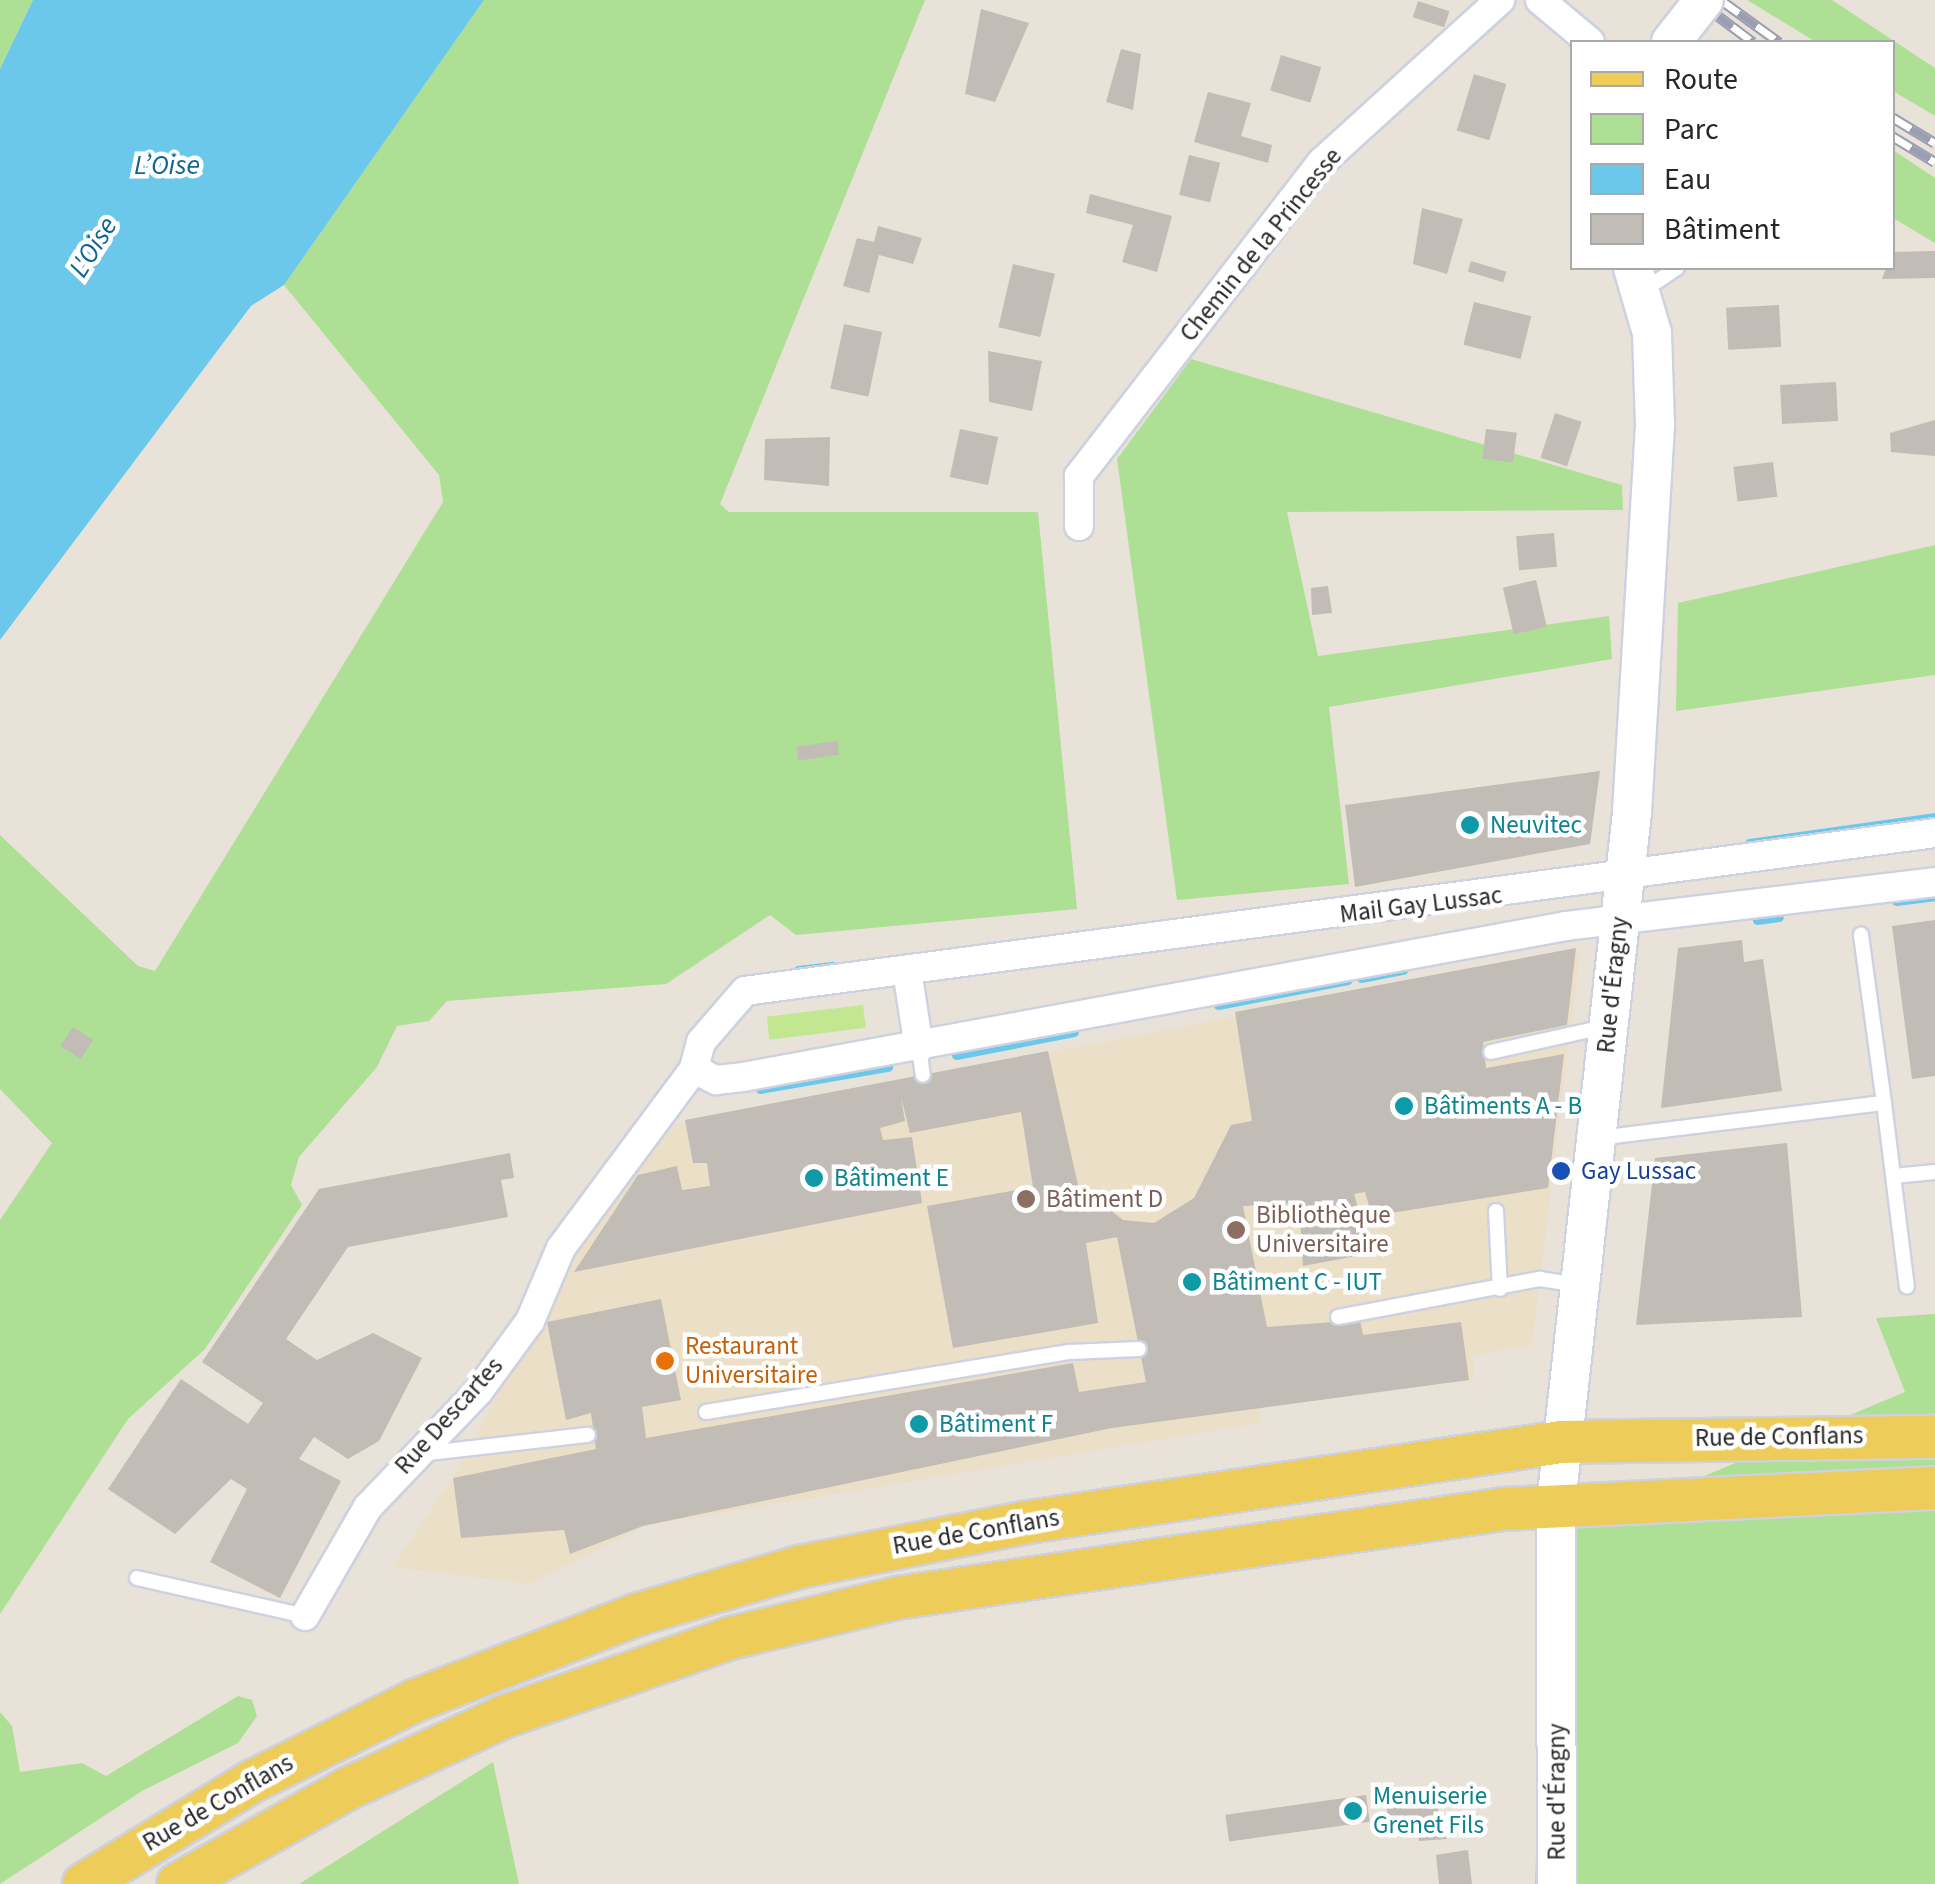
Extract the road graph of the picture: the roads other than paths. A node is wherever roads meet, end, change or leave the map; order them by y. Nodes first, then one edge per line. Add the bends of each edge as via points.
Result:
1 (1500, 0) edge
2 (1540, 0) edge
3 (1704, 0) edge
4 (1588, 40) edge
5 (1673, 40) edge
6 (1670, 270) edge
7 (1636, 280) edge
8 (1079, 526) dead end
9 (1935, 833) edge
10 (1624, 876) junction
11 (1935, 882) edge
12 (1620, 923) junction
13 (1862, 935) dead end
14 (906, 970) junction
15 (1610, 1026) junction
16 (1491, 1052) dead end
17 (921, 1061) junction
18 (694, 1068) junction
19 (1884, 1102) junction
20 (1597, 1138) junction
21 (1935, 1172) edge
22 (1894, 1176) junction
23 (1496, 1211) dead end
24 (1579, 1285) junction
25 (1907, 1287) dead end
26 (1500, 1289) junction
27 (1338, 1317) dead end
28 (1139, 1350) dead end
29 (706, 1412) dead end
30 (588, 1436) dead end
31 (1935, 1437) edge
32 (1561, 1442) junction
33 (416, 1454) junction
34 (1935, 1488) edge
35 (1556, 1504) junction
36 (137, 1578) dead end
37 (305, 1616) joint
38 (84, 1884) edge
39 (178, 1884) edge
40 (1556, 1884) edge

1 - 8 street, Chemin de la Princesse via 1322,162 1079,476
2 - 4 street
3 - 5 street, bridge
6 - 7 lane
7 - 10 street, Rue d'Éragny via 1652,333 1655,425
9 - 10 street, Mail Gay Lussac
10 - 12 street, Rue d'Éragny
10 - 14 street, Mail Gay Lussac
11 - 12 street, Mail Gay Lussac
12 - 15 street, Rue d'Éragny
12 - 17 street, Mail Gay Lussac
13 - 19 lane
14 - 17 street
14 - 18 street, Mail Gay Lussac via 745,991 701,1042
15 - 16 lane
15 - 20 street, Rue d'Éragny
17 - 18 street, Mail Gay Lussac via 716,1080
18 - 33 street, Rue Descartes via 560,1248 520,1336
19 - 20 lane
19 - 22 lane
20 - 24 street, Rue d'Éragny
21 - 22 lane
22 - 25 lane
23 - 26 lane
24 - 26 lane via 1540,1278
24 - 32 street, Rue d'Éragny
26 - 27 lane
28 - 29 lane via 1070,1352
30 - 33 lane
31 - 32 main road, Rue de Conflans
32 - 35 street, Rue d'Éragny
32 - 38 main road, Rue de Conflans via 1029,1522 745,1581 400,1707 237,1790
33 - 37 street, Rue Descartes via 340,1545
34 - 35 main road, Rue de Conflans
35 - 39 main road, Rue de Conflans via 1014,1576 767,1628 454,1738
35 - 40 street, Rue d'Éragny
36 - 37 lane

